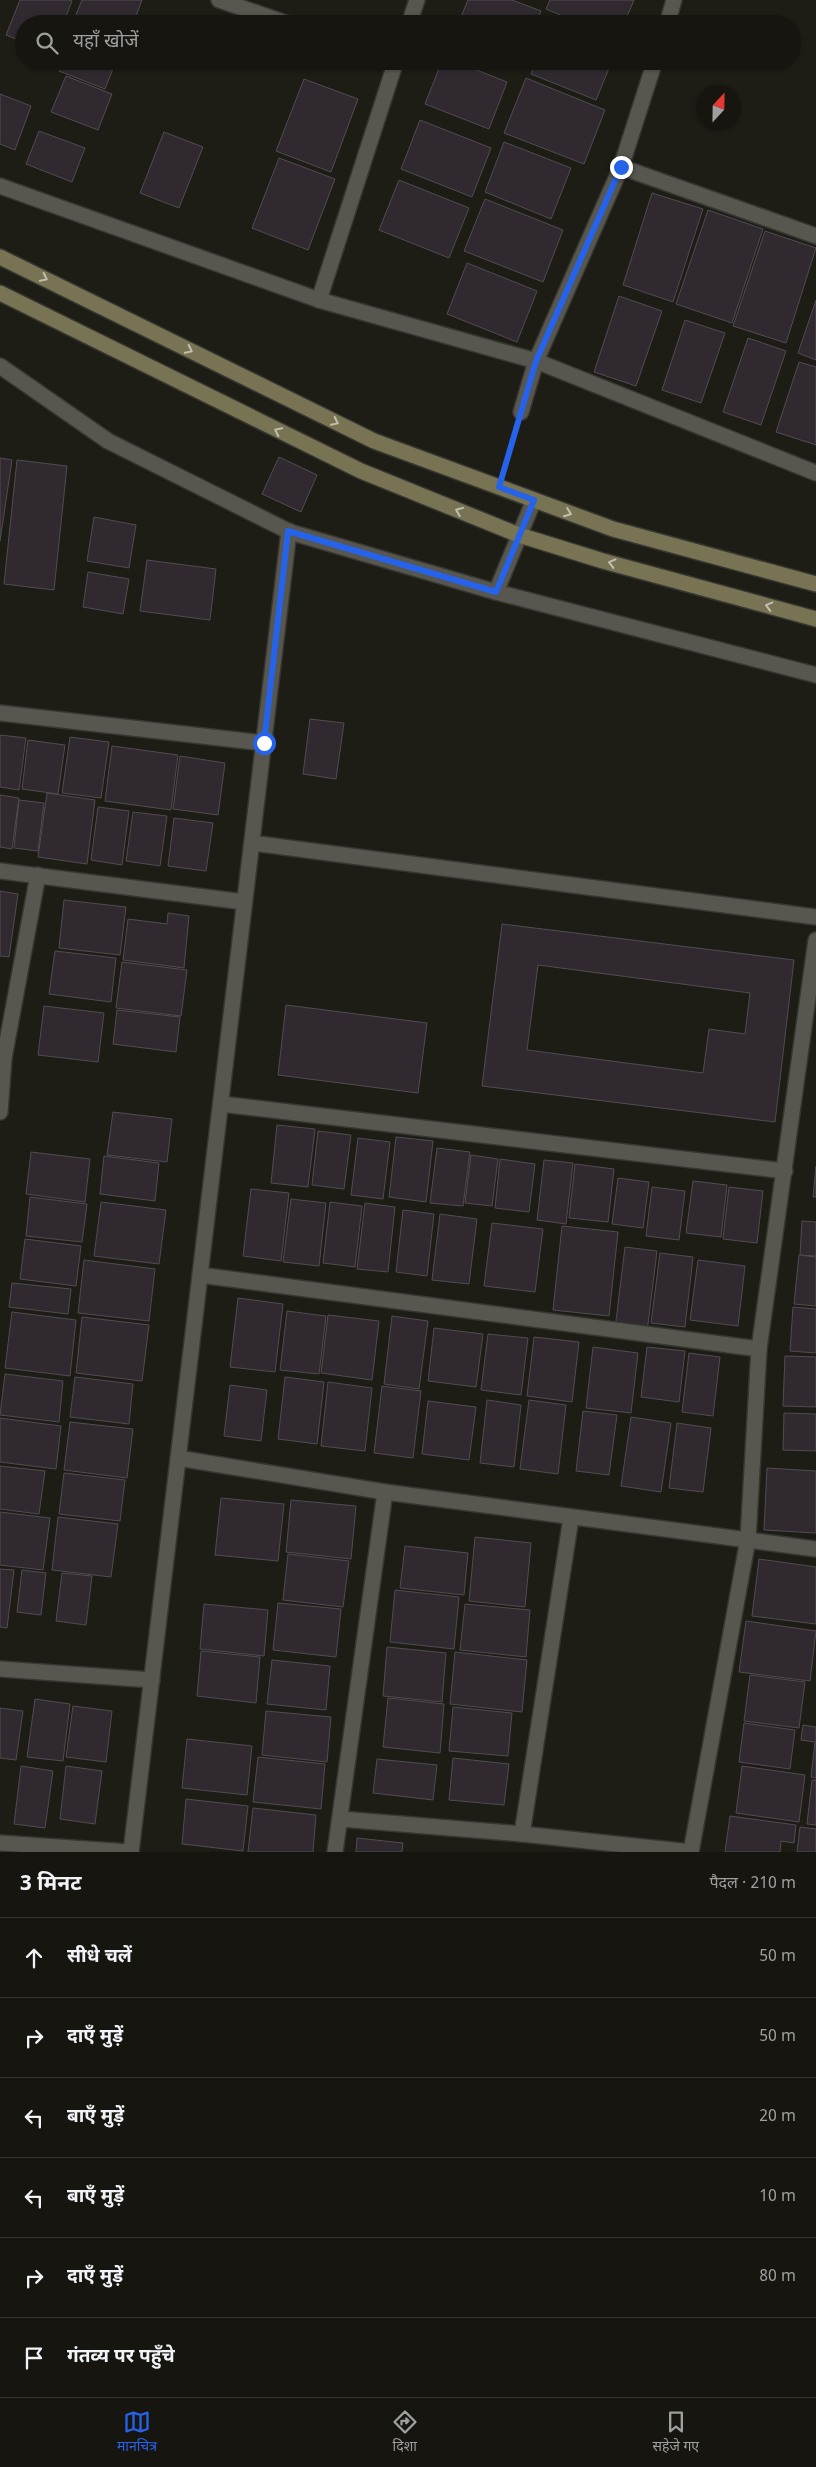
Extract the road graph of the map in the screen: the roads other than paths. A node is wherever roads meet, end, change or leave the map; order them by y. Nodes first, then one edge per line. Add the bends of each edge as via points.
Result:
1 (219, 0) edge
2 (417, 0) edge
3 (674, 0) edge
4 (263, 15) edge
5 (412, 15) edge
6 (670, 15) edge
7 (393, 70) edge
8 (652, 70) edge
9 (621, 167) junction
10 (0, 186) edge
11 (816, 236) edge
12 (0, 257) edge
13 (0, 293) edge
14 (320, 300) junction
15 (536, 361) junction
16 (0, 366) edge
17 (521, 412) road end
18 (816, 473) edge
19 (534, 500) junction
20 (288, 531) junction
21 (519, 535) junction
22 (816, 584) edge
23 (496, 592) junction
24 (816, 619) edge
25 (816, 675) edge
26 (0, 713) edge
27 (264, 743) junction
28 (252, 842) junction
29 (0, 871) edge
30 (38, 875) junction
31 (244, 902) junction
32 (816, 917) edge
33 (816, 940) edge
34 (2, 1058) edge
35 (221, 1104) junction
36 (0, 1112) edge
37 (785, 1172) junction
38 (200, 1275) junction
39 (759, 1350) junction
40 (178, 1458) junction
41 (385, 1492) junction
42 (570, 1518) junction
43 (748, 1539) junction
44 (816, 1549) edge
45 (0, 1669) edge
46 (152, 1680) junction
47 (341, 1818) junction
48 (522, 1834) junction
49 (0, 1843) edge
50 (130, 1852) edge
51 (335, 1852) edge
52 (691, 1852) edge

1 - 4 street
2 - 5 street
3 - 6 street
7 - 14 street
8 - 9 street
9 - 11 street
9 - 15 street
10 - 14 street
12 -> 19 main road via 374,441
21 -> 13 main road via 360,471
14 - 15 street
15 - 17 street
15 - 18 street
16 - 20 street via 108,441
19 - 21 street
19 -> 22 main road via 612,529
20 - 23 street
20 - 27 street
21 - 23 street
24 -> 21 main road
23 - 25 street
26 - 27 street
27 - 28 street
28 - 31 street
28 - 32 street
29 - 30 street
30 - 31 street
30 - 34 street
31 - 35 street
33 - 37 street
34 - 36 street
35 - 37 street
35 - 38 street
37 - 39 street
38 - 39 street
38 - 40 street
39 - 43 street
40 - 41 street
40 - 46 street
41 - 42 street
41 - 47 street
42 - 43 street
42 - 48 street
43 - 44 street
43 - 52 street
45 - 46 street
46 - 50 street
47 - 48 street
47 - 51 street
48 - 52 street
49 - 50 street

